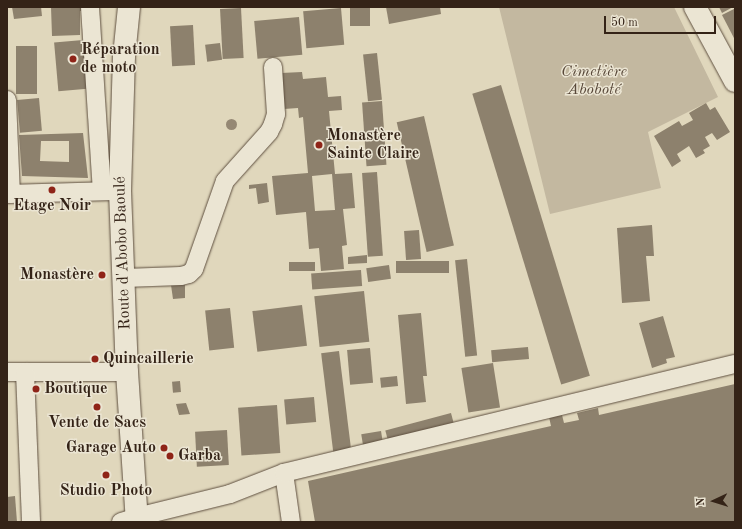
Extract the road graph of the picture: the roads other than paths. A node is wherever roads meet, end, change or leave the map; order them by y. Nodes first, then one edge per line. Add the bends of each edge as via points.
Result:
1 (90, 7) edge
2 (129, 7) edge
3 (695, 7) edge
4 (273, 67) dead end
5 (735, 81) edge
6 (7, 100) edge
7 (111, 191) junction
8 (9, 194) edge
9 (124, 278) junction
10 (735, 364) edge
11 (7, 372) edge
12 (25, 372) junction
13 (127, 372) junction
14 (284, 473) junction
15 (132, 520) edge
16 (31, 522) edge
17 (291, 522) edge

1 - 7 street
2 - 7 main road, Route d'Abobo Baoulé
3 - 5 main road
4 - 9 street via 276,114 273,124 269,132 225,181 194,269 189,274 181,276
6 - 8 street
7 - 8 street
7 - 9 main road, Route d'Abobo Baoulé
9 - 13 main road, Route d'Abobo Baoulé
10 - 14 street
11 - 12 street
12 - 13 street
12 - 16 street
13 - 15 main road, Route d'Abobo Baoulé
14 - 15 street via 230,494
14 - 17 street

